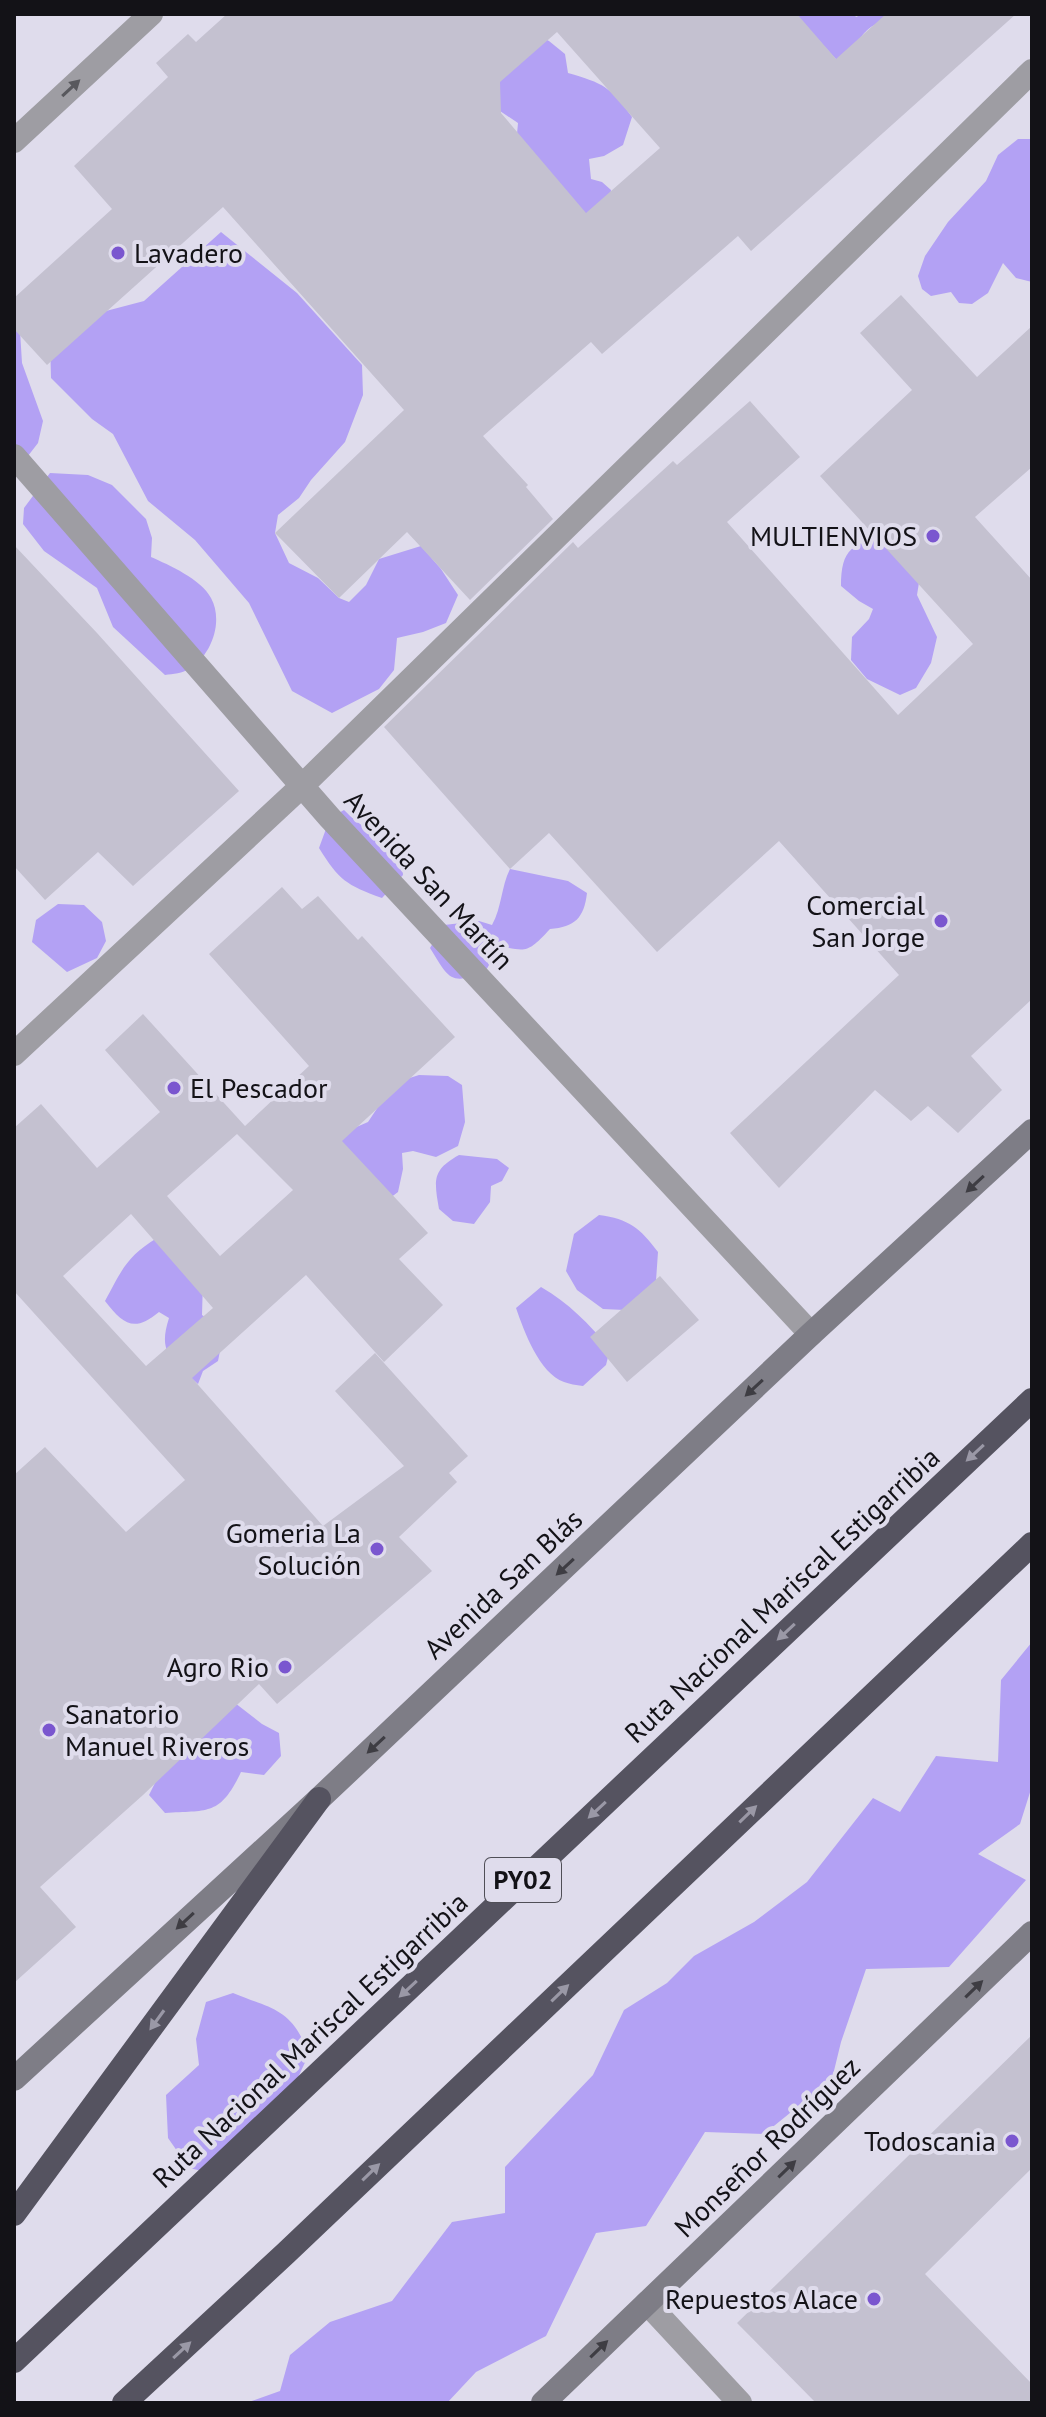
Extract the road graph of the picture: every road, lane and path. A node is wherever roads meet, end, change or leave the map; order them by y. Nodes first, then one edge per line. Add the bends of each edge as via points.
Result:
1 (151, 14) edge
2 (1032, 71) edge
3 (14, 141) edge
4 (14, 456) edge
5 (302, 786) junction
6 (14, 1054) edge
7 (1032, 1131) edge
8 (811, 1334) junction
9 (1032, 1400) edge
10 (1032, 1544) edge
11 (319, 1799) junction
12 (1032, 1933) edge
13 (17, 2069) edge
14 (14, 2214) edge
15 (647, 2303) junction
16 (14, 2361) edge
17 (124, 2403) edge
18 (543, 2403) edge
19 (740, 2403) edge

3 -> 1 street
2 - 5 street
4 - 5 street, Avenida San Martín
5 - 6 street
5 - 8 street, Avenida San Martín
7 -> 8 street, Avenida San Blás
8 -> 11 street, Avenida San Blás
9 -> 16 highway, Ruta Nacional Mariscal Estigarribia / PY02
17 -> 10 highway
11 -> 13 street, Avenida San Blás
11 -> 14 highway
15 -> 12 street, Monseñor Rodríguez
18 -> 15 street, Monseñor Rodríguez
15 - 19 street

